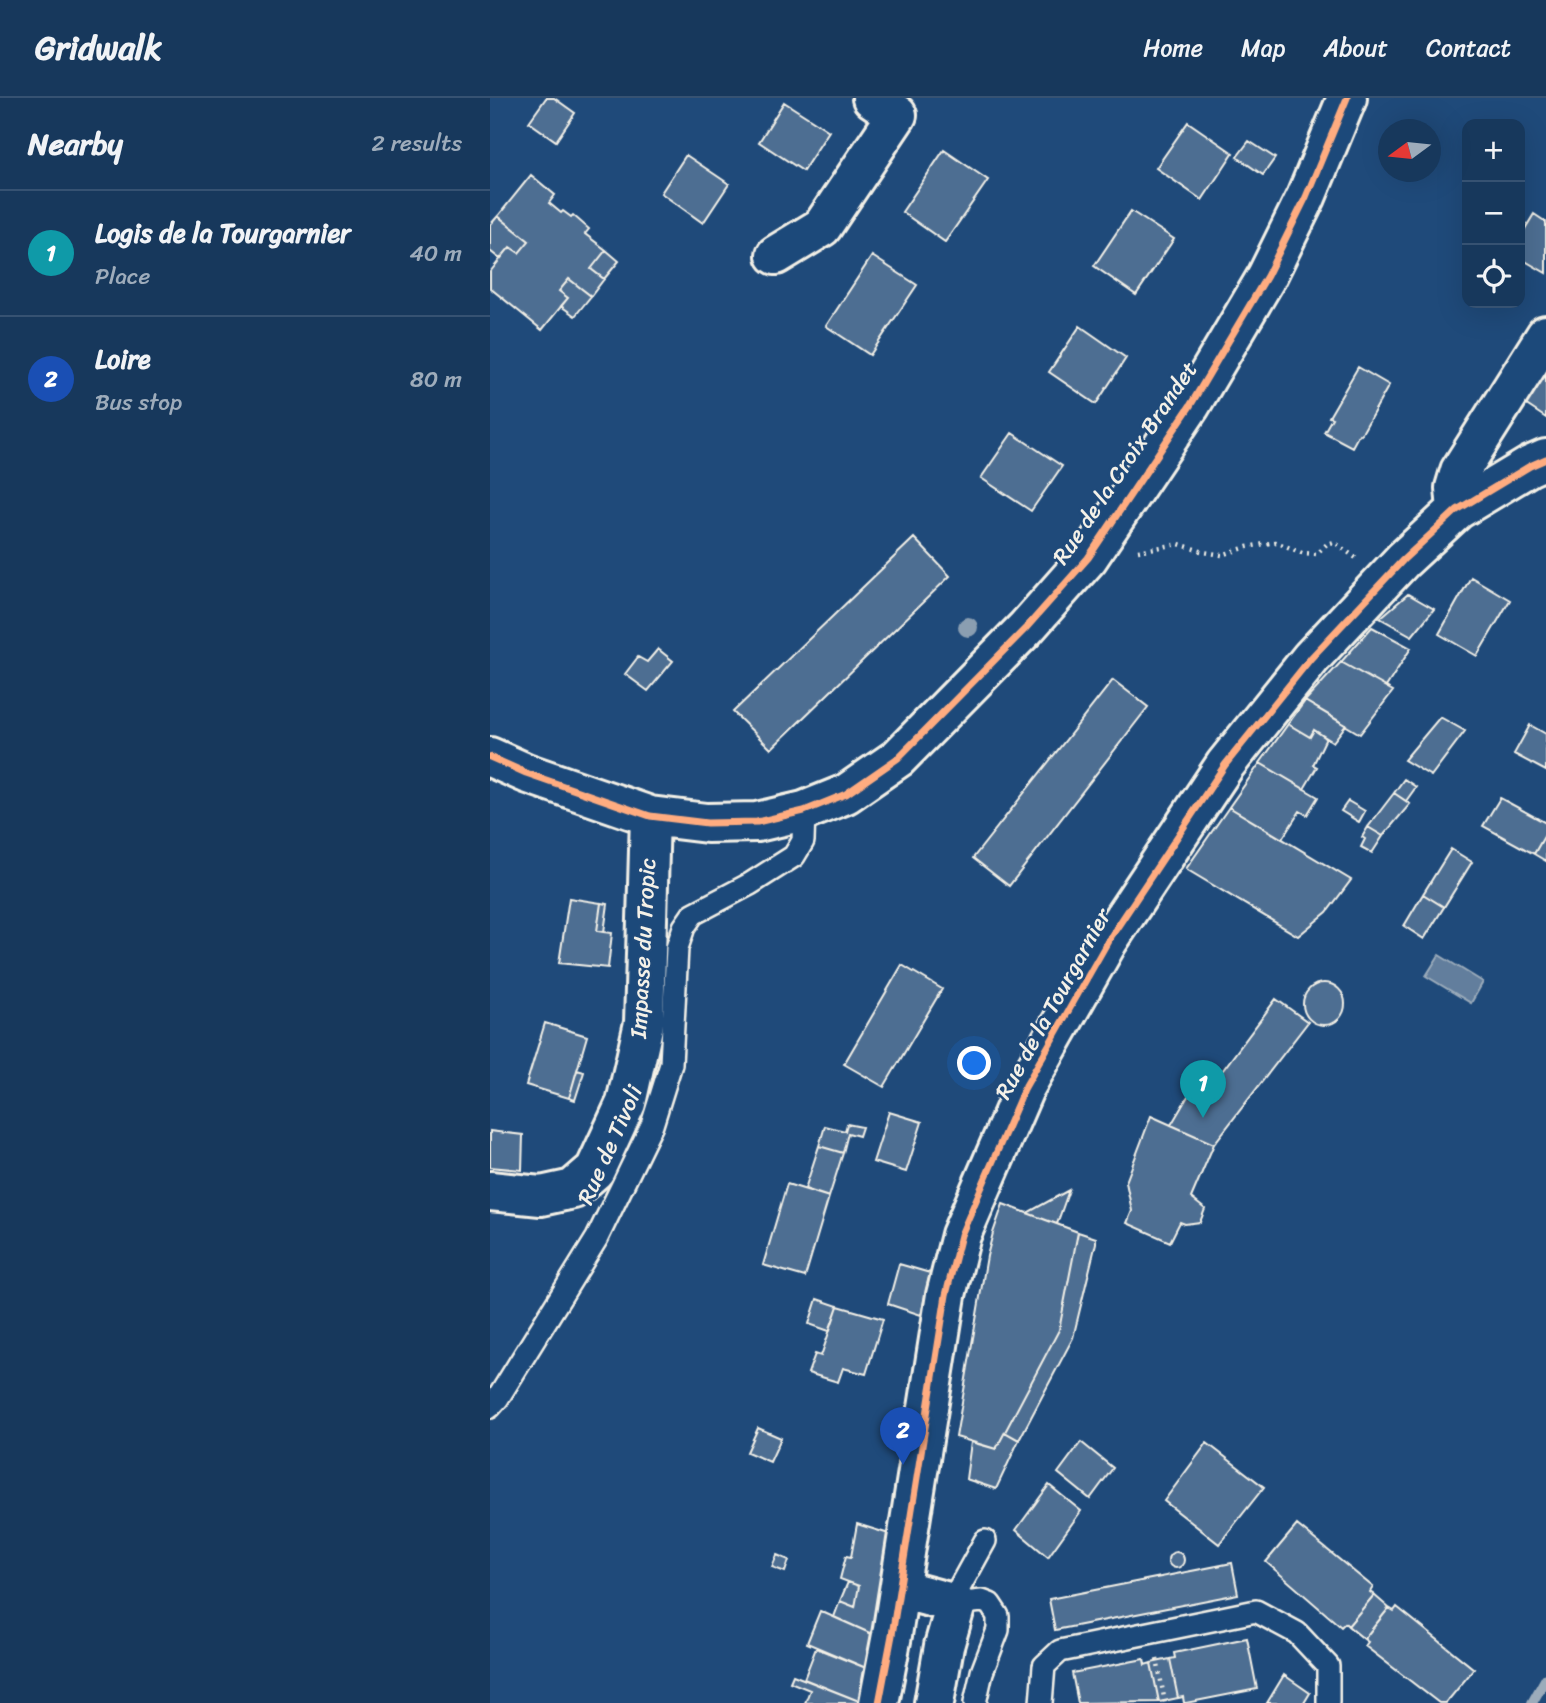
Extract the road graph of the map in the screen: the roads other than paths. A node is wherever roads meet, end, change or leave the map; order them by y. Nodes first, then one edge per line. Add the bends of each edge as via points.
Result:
1 (872, 98) edge
2 (1347, 98) edge
3 (776, 255) dead end
4 (1546, 335) edge
5 (1546, 459) edge
6 (1457, 510) junction
7 (490, 757) edge
8 (804, 811) junction
9 (650, 816) junction
10 (490, 1191) edge
11 (490, 1407) edge
12 (985, 1541) dead end
13 (900, 1589) junction
14 (956, 1604) junction
15 (892, 1635) junction
16 (944, 1646) junction
17 (878, 1703) edge
18 (934, 1703) edge
19 (975, 1703) edge
20 (1041, 1703) edge
21 (1328, 1703) edge

1 - 3 street via 897,115 822,227
2 - 8 street, Rue de la Croix Brandet via 1267,276 1190,406 1088,558 898,758 846,794
4 - 6 street via 1460,471 1455,488
5 - 6 street, Rue de la Tourgarnier
6 - 13 street, Rue de la Tourgarnier via 1311,658 1225,765 1108,941 1024,1089 961,1235 946,1294
7 - 9 street, Rue de la Croix Brandet
8 - 9 street, Rue de la Croix Brandet via 757,822 707,823
8 - 11 lane, Rue de Tivoli via 803,841 794,856 694,914 684,927 677,947 671,1064 652,1125 597,1238
9 - 10 street, Impasse du Tropic via 643,1023 626,1103 596,1170 573,1189 541,1196
12 - 14 lane via 958,1590
13 - 14 street
13 - 15 street, Rue de la Tourgarnier
14 - 16 street
14 - 19 lane via 982,1601 998,1616 998,1630
15 - 16 street
15 - 17 street, Rue de la Tourgarnier
16 - 18 street
20 - 21 lane via 1044,1666 1060,1651 1256,1611 1297,1633 1328,1666

